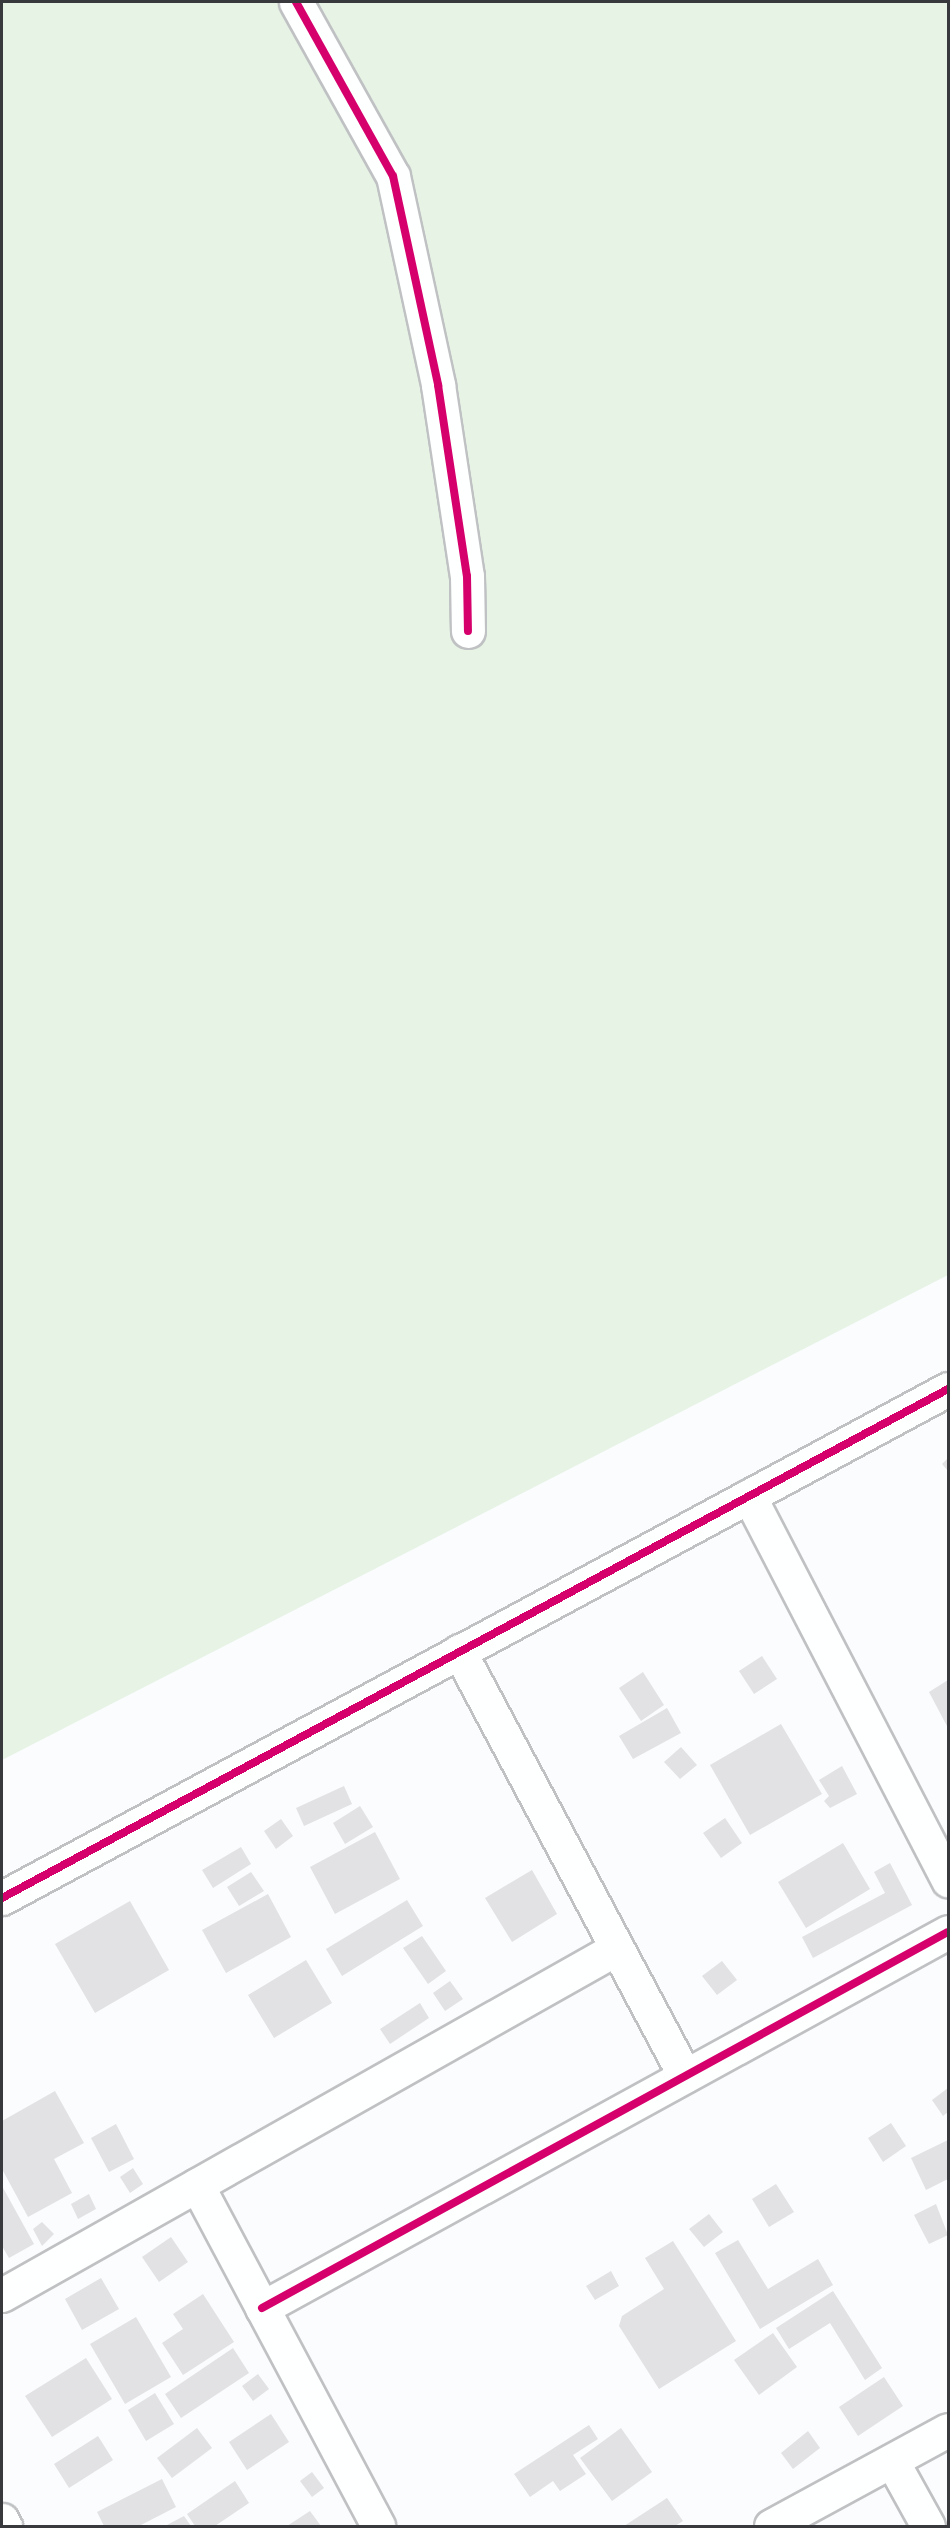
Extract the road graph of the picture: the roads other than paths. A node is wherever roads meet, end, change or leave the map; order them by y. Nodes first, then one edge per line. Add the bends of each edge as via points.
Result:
1 (296, 2) edge
2 (468, 631) dead end
3 (948, 1389) edge
4 (749, 1496) junction
5 (459, 1651) junction
6 (948, 1880) edge
7 (2, 1898) edge
8 (948, 1932) edge
9 (617, 1948) junction
10 (685, 2076) junction
11 (197, 2184) junction
12 (2, 2295) edge
13 (262, 2308) junction
14 (948, 2430) edge
15 (892, 2461) junction
16 (2, 2520) edge
17 (5, 2526) edge
18 (378, 2526) edge
19 (771, 2526) edge
20 (928, 2526) edge

1 - 2 street via 393,176 438,385 467,576
3 - 4 street
4 - 5 street
4 - 6 street
5 - 7 street
5 - 9 street
8 - 10 street
9 - 10 street
9 - 11 street
10 - 13 street
11 - 12 street
11 - 13 street
13 - 18 street
14 - 15 street
15 - 19 street
15 - 20 street
16 - 17 street

